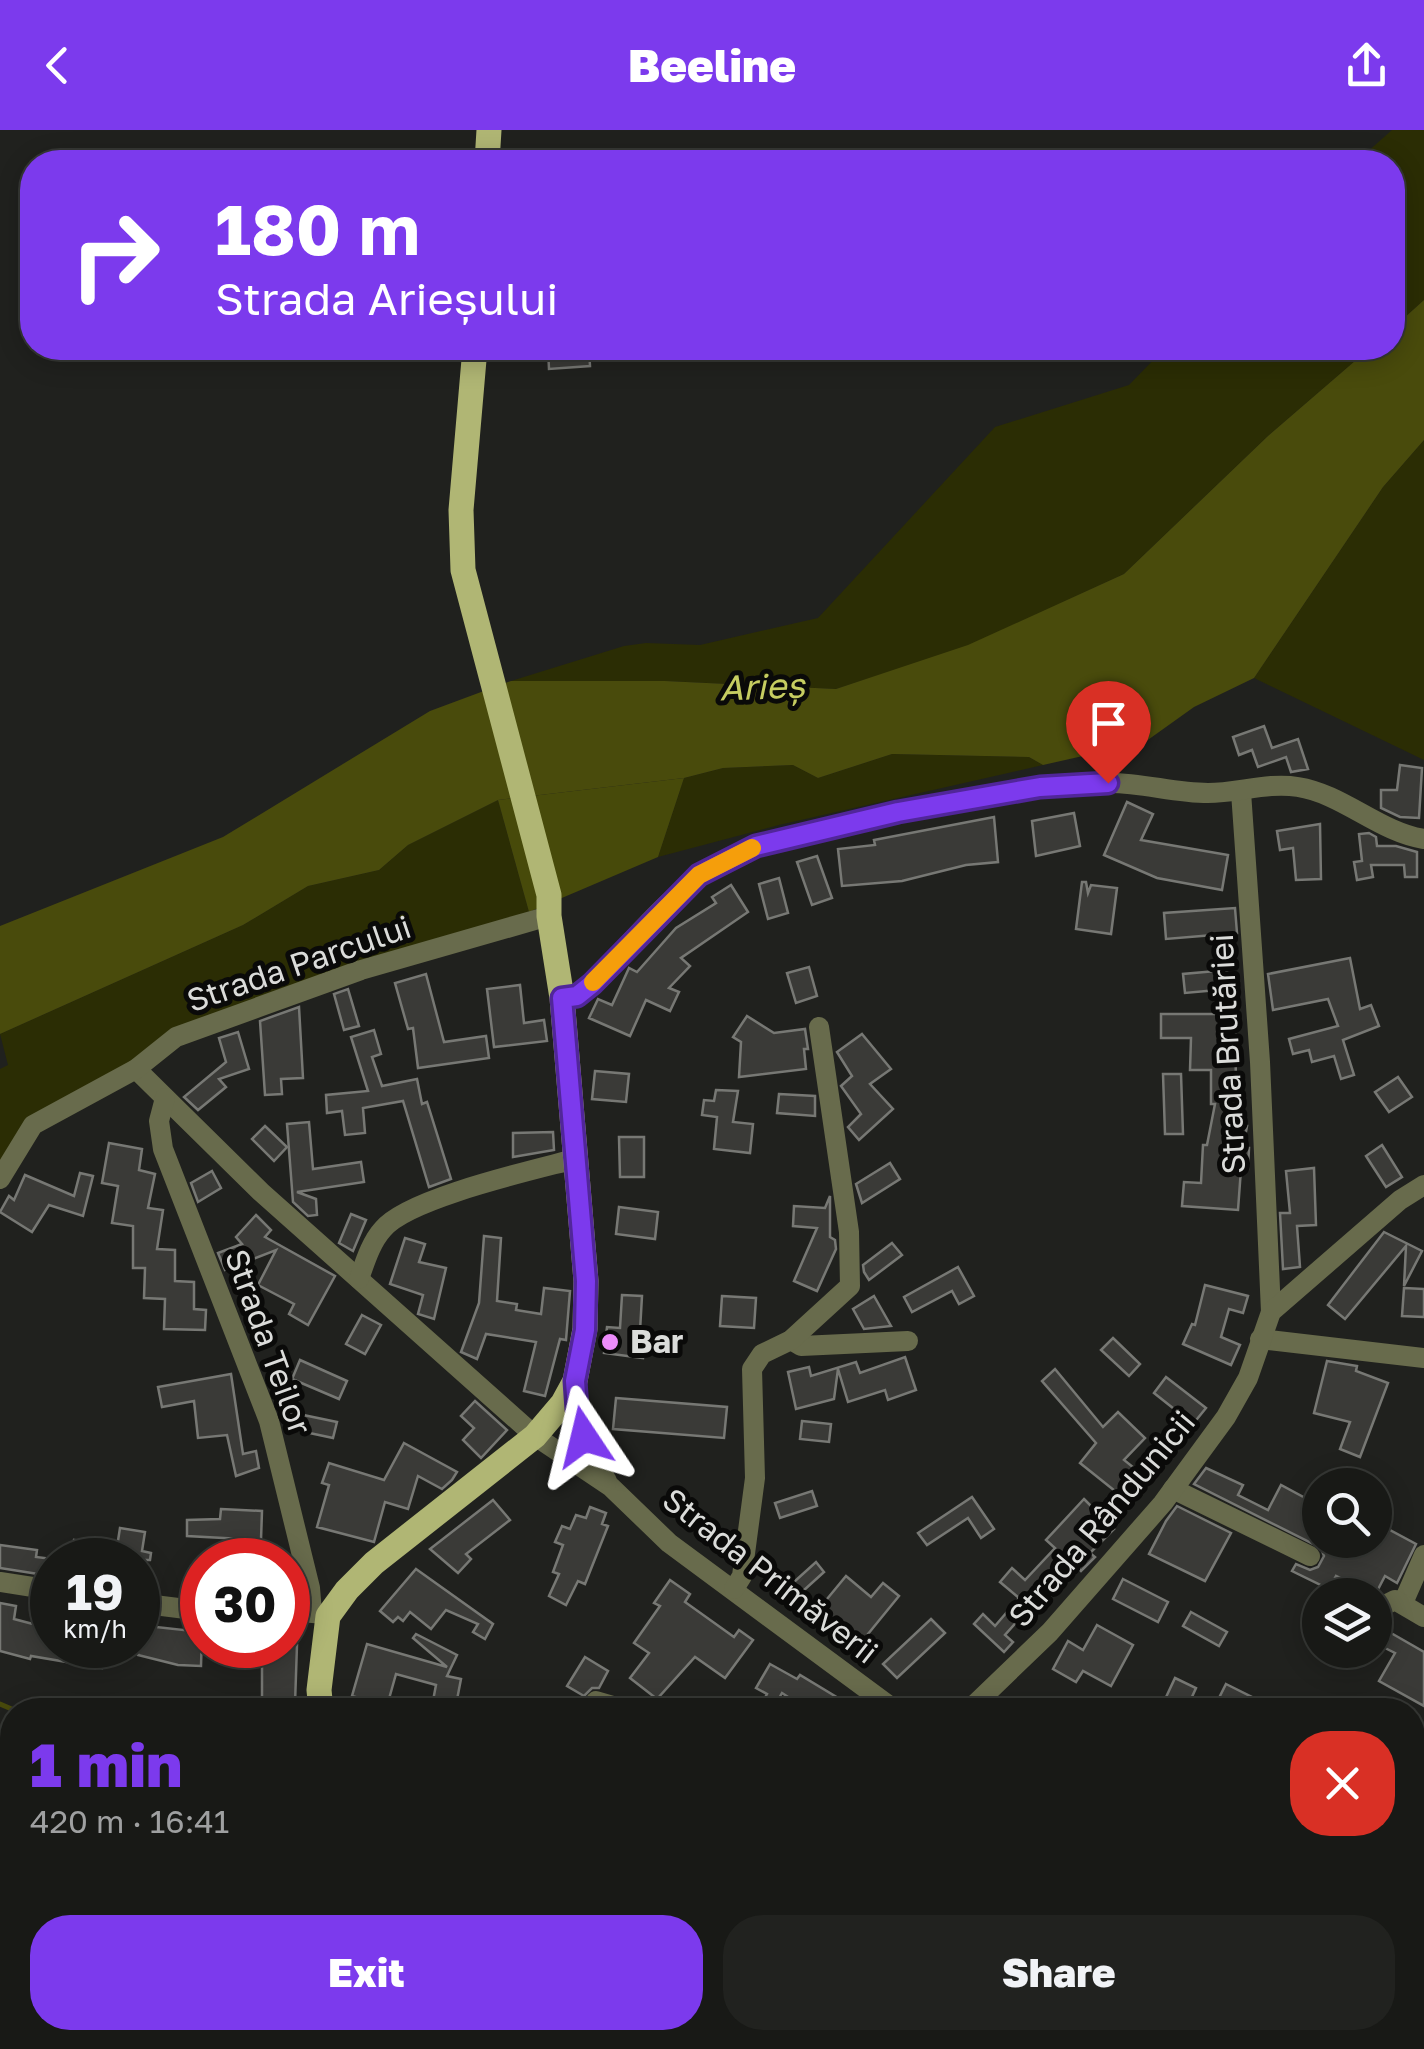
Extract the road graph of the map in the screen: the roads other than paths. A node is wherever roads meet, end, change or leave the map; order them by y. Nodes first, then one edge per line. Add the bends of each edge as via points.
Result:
1 (474, 360) edge
2 (1241, 792) junction
3 (1424, 839) edge
4 (549, 906) junction
5 (562, 998) junction
6 (819, 1027) dead end
7 (136, 1069) junction
8 (164, 1098) junction
9 (576, 1159) junction
10 (0, 1179) edge
11 (1424, 1184) edge
12 (358, 1279) junction
13 (1271, 1312) junction
14 (1260, 1339) junction
15 (791, 1340) junction
16 (908, 1341) dead end
17 (1424, 1358) edge
18 (575, 1381) junction
19 (535, 1436) junction
20 (611, 1487) junction
21 (1173, 1489) junction
22 (1302, 1552) edge
23 (1424, 1555) edge
24 (0, 1582) edge
25 (30, 1587) edge
26 (734, 1588) junction
27 (1392, 1602) edge
28 (1404, 1603) junction
29 (310, 1613) edge
30 (320, 1614) junction
31 (1424, 1617) edge
32 (319, 1698) edge
33 (879, 1698) edge
34 (981, 1698) edge

1 - 4 main road via 463,570
2 - 3 street via 1269,785 1315,790
2 - 5 street via 1174,792 1150,784 1040,787 756,846 699,875 592,984
2 - 13 street, Strada Brutăriei
4 - 5 main road
4 - 7 street, Strada Parcului via 176,1037
5 - 9 main road
6 - 15 street via 849,1232 850,1286
7 - 8 street
7 - 10 street, Strada Parcului via 33,1125
8 - 12 street
8 - 30 street, Strada Teilor via 163,1149 269,1421
9 - 12 street via 466,1188 408,1212 384,1226
9 - 18 main road via 586,1306
11 - 13 street, Strada Rândunicii
12 - 19 street
13 - 14 street, Strada Rândunicii
14 - 17 street
14 - 21 street, Strada Rândunicii via 1241,1391
15 - 16 street via 802,1346
15 - 26 street via 762,1354 752,1369 755,1478 742,1576
18 - 19 main road
18 - 20 street via 584,1437
19 - 20 street
19 - 30 main road
20 - 26 street, Strada Primăverii via 670,1543
21 - 22 street
21 - 34 street, Strada Rândunicii via 1050,1632
23 - 28 street
24 - 25 street
26 - 33 street, Strada Primăverii
27 - 28 street
28 - 31 street
29 - 30 street
30 - 32 main road

